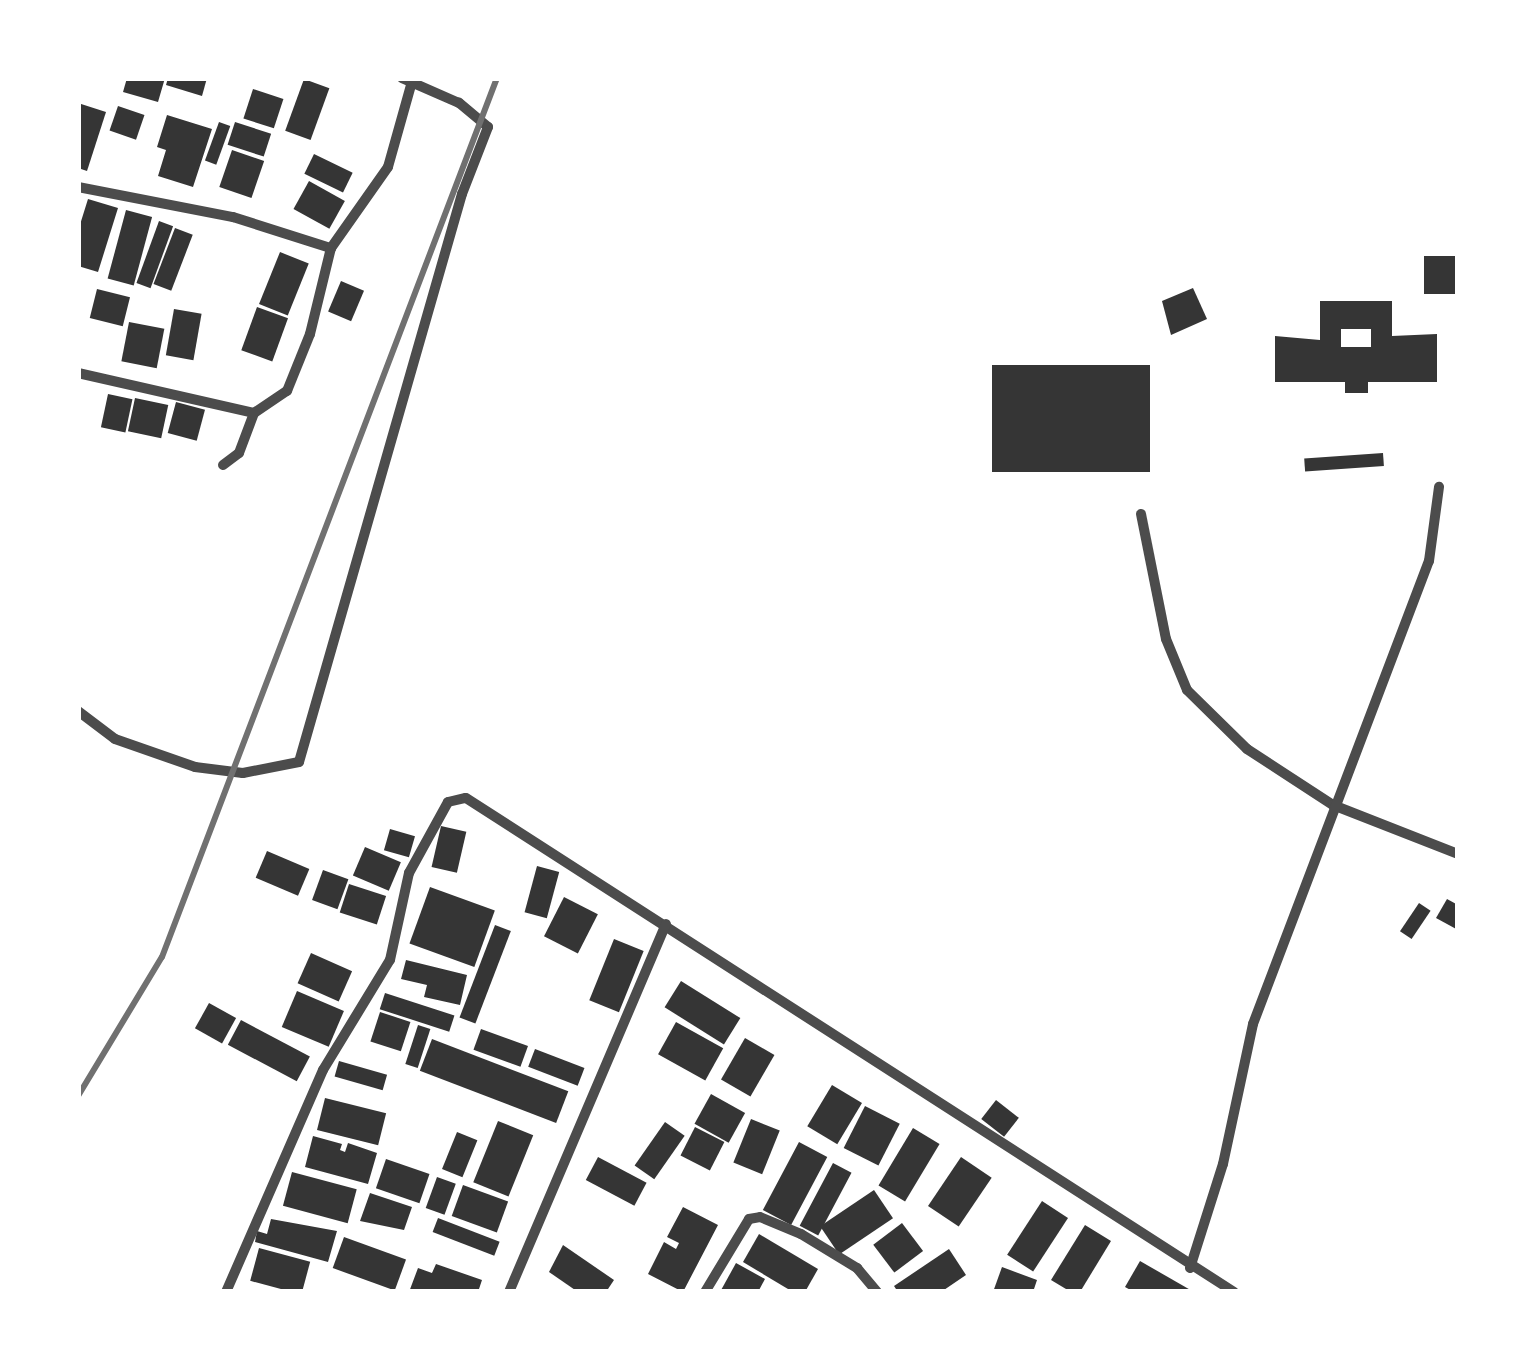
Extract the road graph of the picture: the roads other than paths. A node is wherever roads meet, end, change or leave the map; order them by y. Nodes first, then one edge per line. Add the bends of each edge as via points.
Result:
1 (409, 79) edge
2 (78, 187) edge
3 (331, 248) junction
4 (78, 373) edge
5 (254, 413) junction
6 (223, 465) dead end
7 (1439, 487) dead end
8 (1141, 514) dead end
9 (78, 711) edge
10 (1333, 805) junction
11 (1458, 854) edge
12 (667, 924) junction
13 (1190, 1268) junction
14 (226, 1292) edge
15 (509, 1292) edge
16 (704, 1292) edge
17 (877, 1292) edge
18 (1234, 1292) edge

1 - 3 street via 388,167
1 - 9 street via 488,127 299,762 243,773 195,766 115,739
2 - 3 street via 233,217
3 - 5 street via 286,391
4 - 5 street
5 - 6 street via 238,453
7 - 10 street via 1430,561
8 - 10 street via 1166,639 1187,690 1247,748
10 - 11 street
10 - 13 street via 1253,1024
12 - 13 street
12 - 14 street via 466,797 448,802 409,873 390,960 323,1070
12 - 15 street
13 - 18 street
16 - 17 street via 749,1219 760,1217 856,1268

